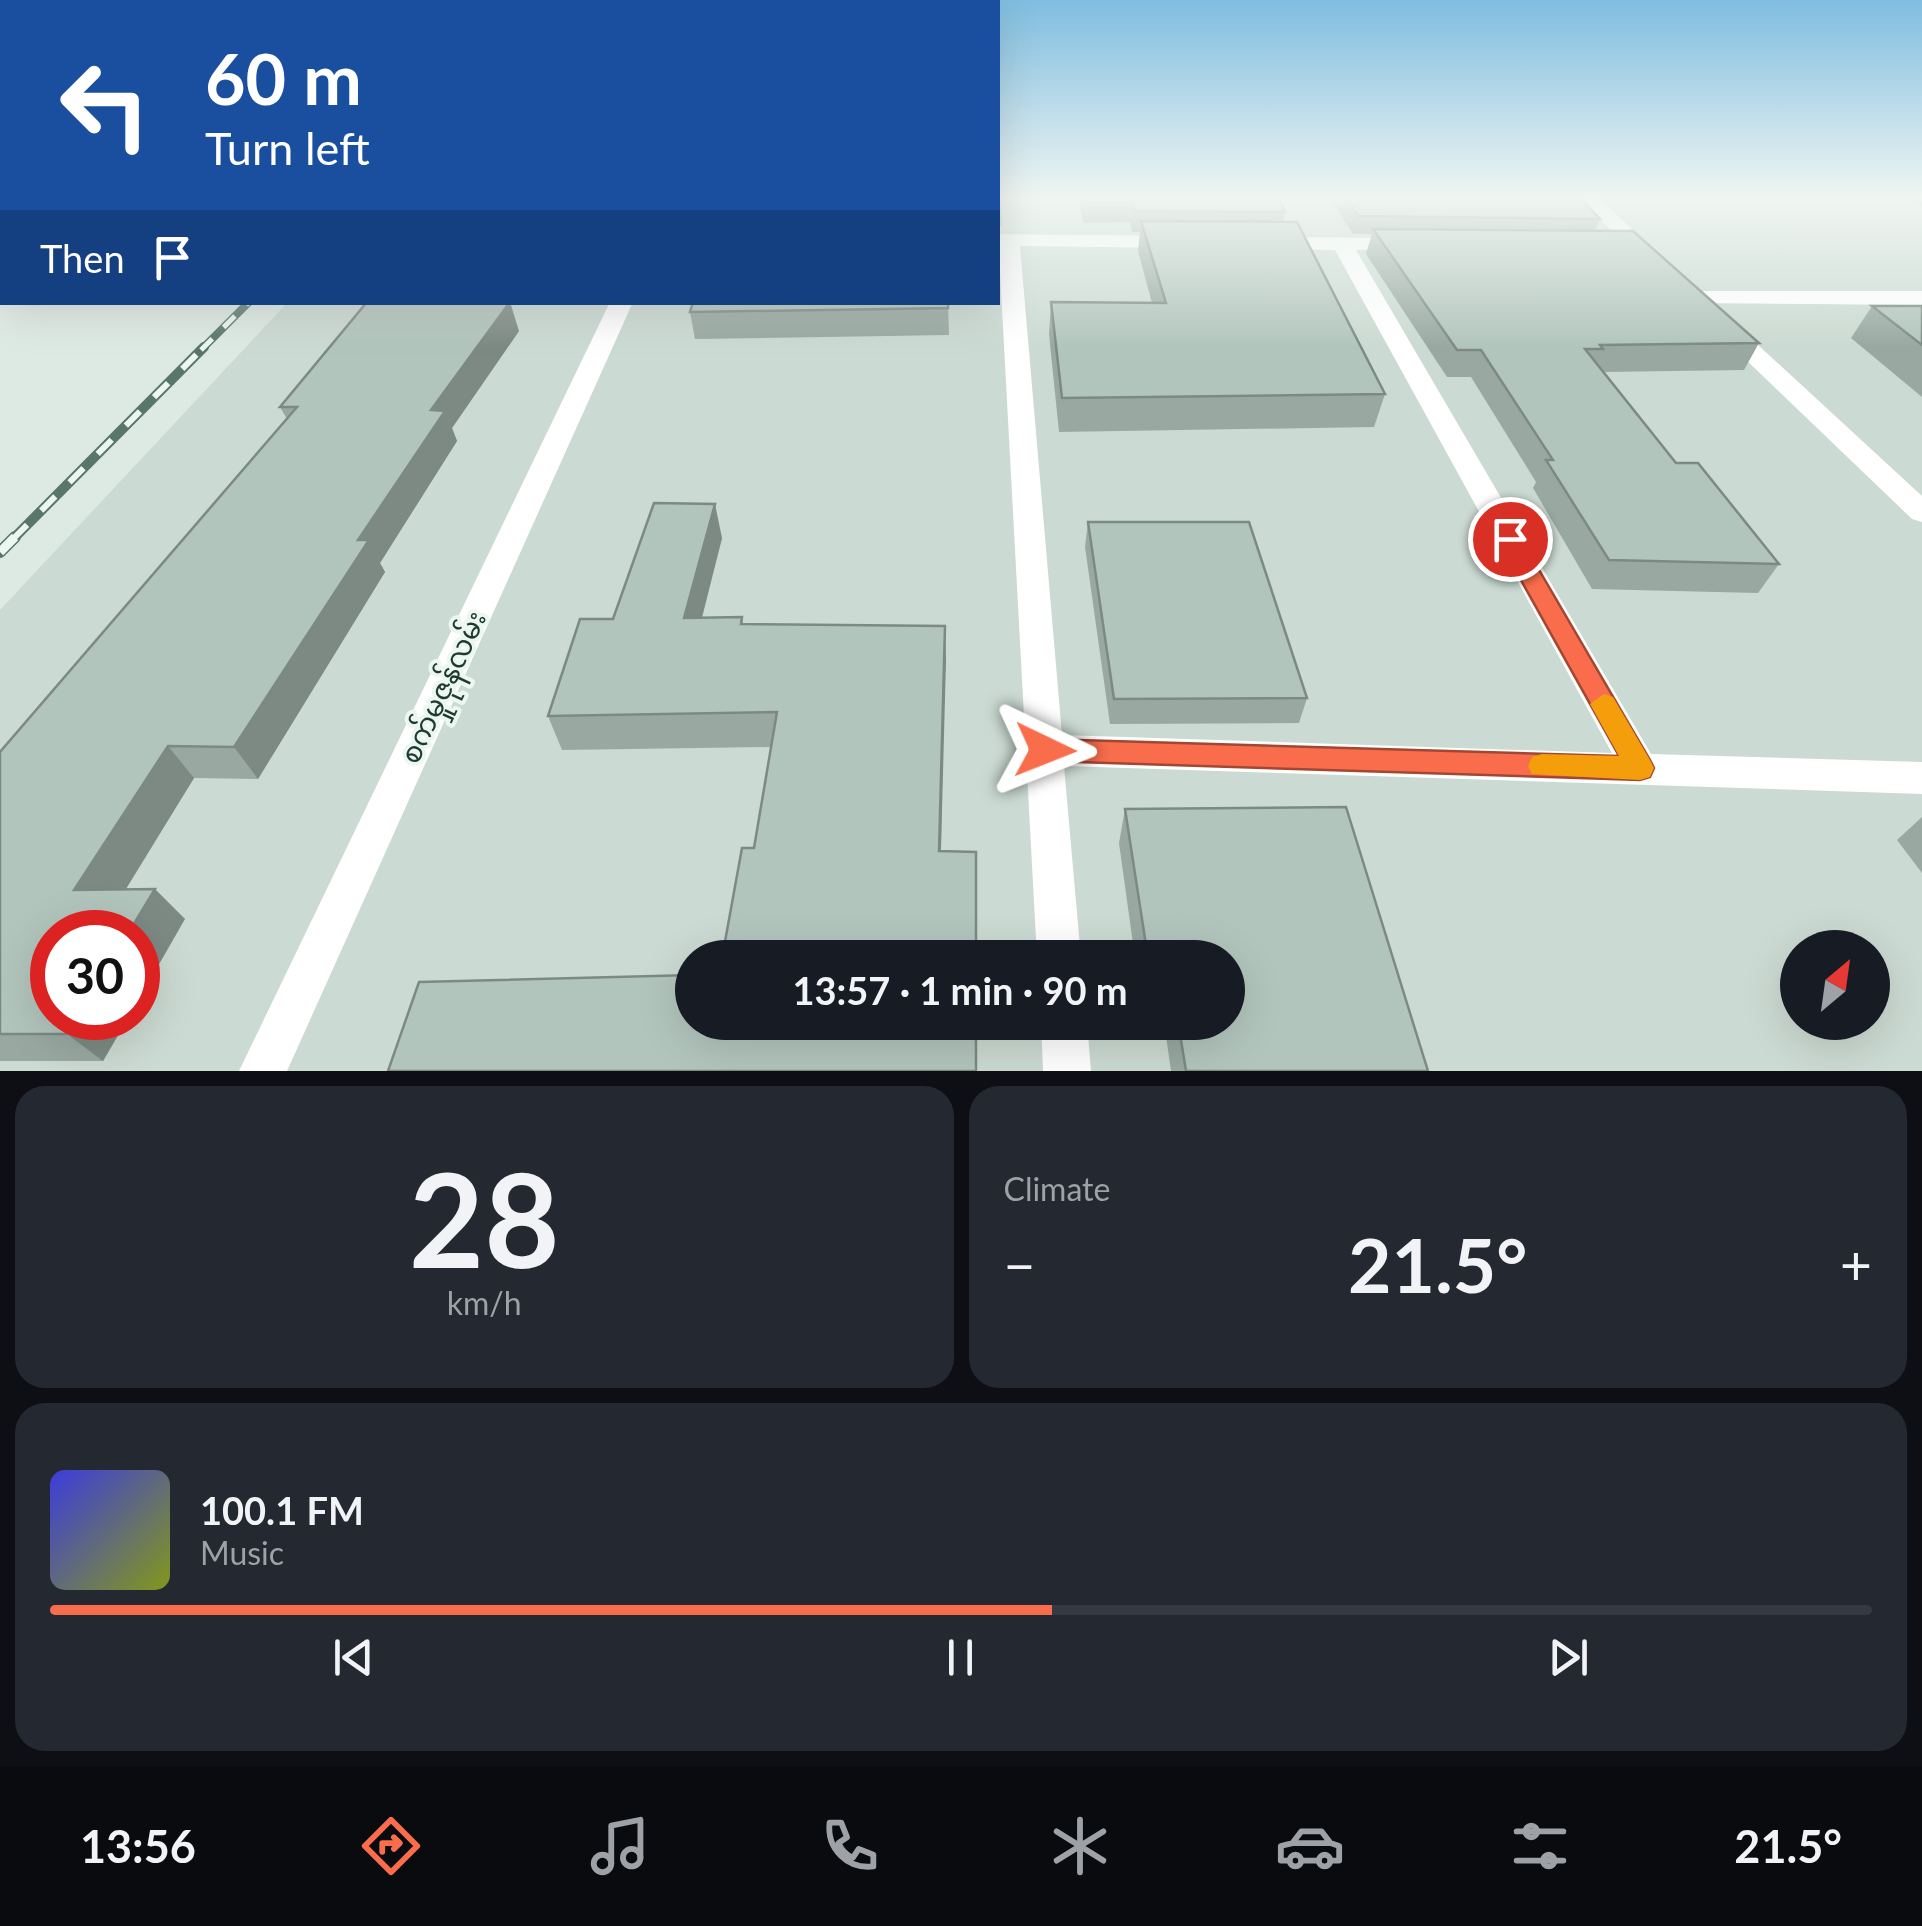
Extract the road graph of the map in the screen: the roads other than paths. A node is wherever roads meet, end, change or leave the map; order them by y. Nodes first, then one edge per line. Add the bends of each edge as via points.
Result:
1 (1004, 247) edge
2 (1344, 247) edge
3 (1640, 247) edge
4 (1680, 285) junction
5 (1922, 298) edge
6 (621, 305) edge
7 (1922, 512) edge
8 (1045, 750) junction
9 (1640, 768) junction
10 (1922, 778) edge
11 (1058, 940) edge
12 (1065, 1040) edge
13 (263, 1071) edge
14 (1067, 1071) edge

1 - 8 street
2 - 9 street
3 - 4 street
4 - 5 street
4 - 7 street
6 - 13 street, စက်မှုဇုန်လမ်း
8 - 9 street
8 - 11 street
9 - 10 street
12 - 14 street

